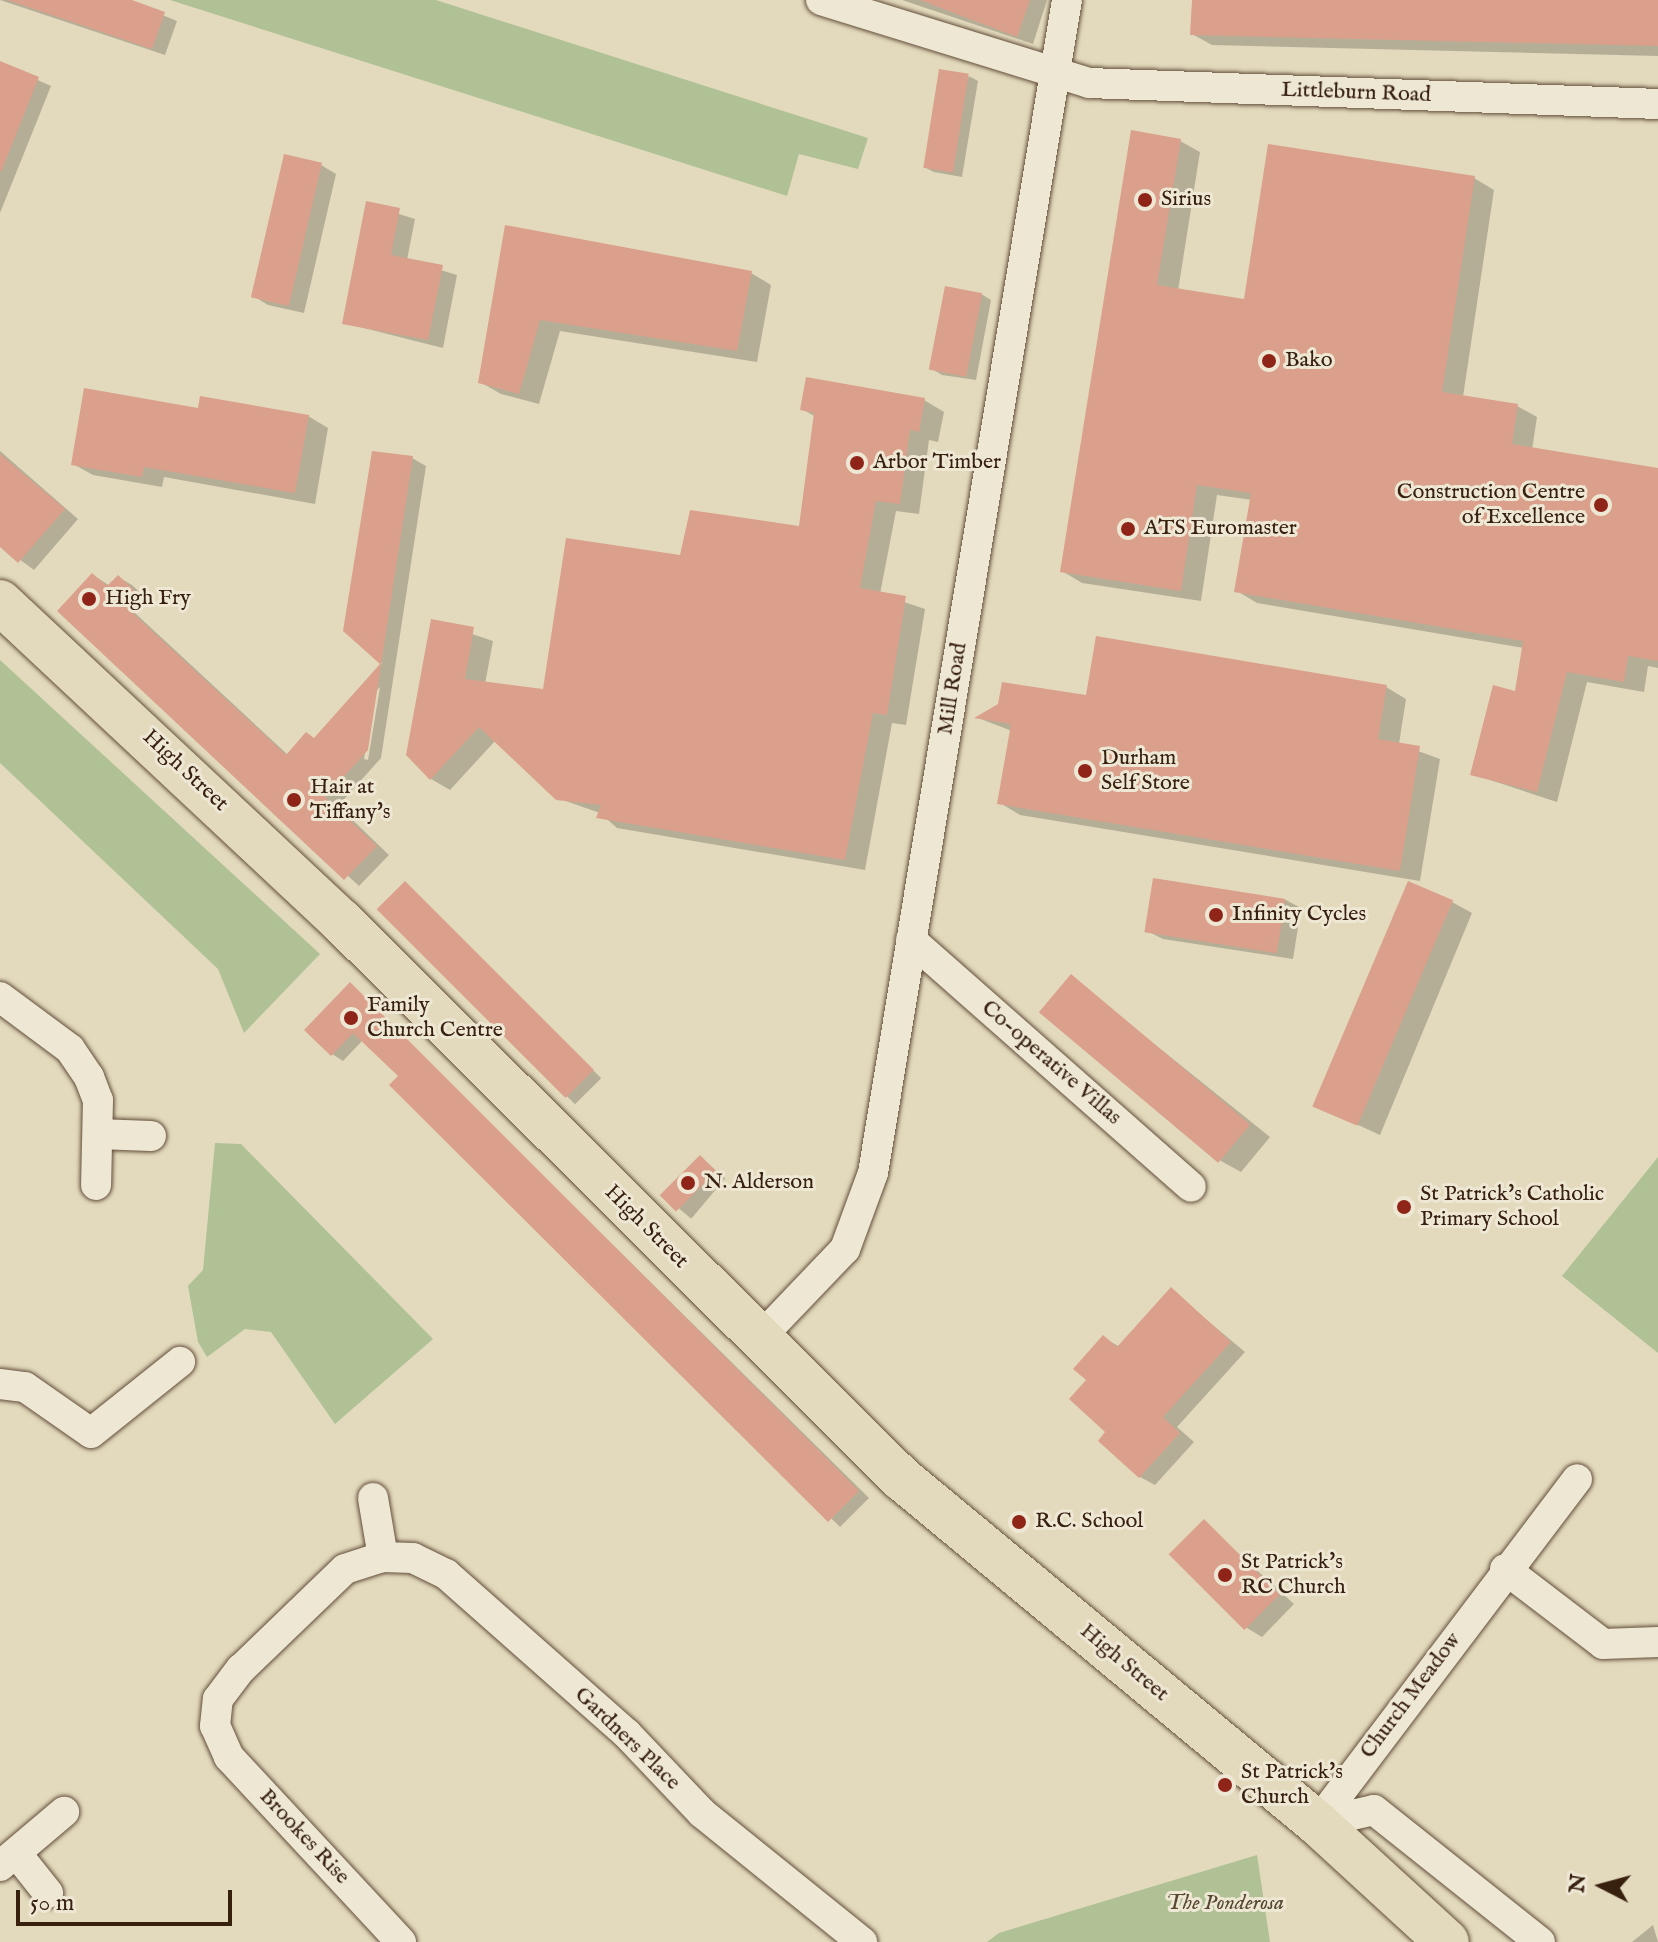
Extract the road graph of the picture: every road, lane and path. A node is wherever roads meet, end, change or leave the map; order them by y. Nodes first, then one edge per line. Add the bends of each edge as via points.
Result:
1 (821, 0) edge
2 (1067, 0) edge
3 (1055, 77) junction
4 (1658, 104) edge
5 (0, 602) edge
6 (911, 940) junction
7 (0, 997) edge
8 (98, 1134) junction
9 (151, 1136) dead end
10 (96, 1185) dead end
11 (1191, 1187) dead end
12 (758, 1340) junction
13 (180, 1362) dead end
14 (0, 1384) edge
15 (1577, 1479) dead end
16 (373, 1498) dead end
17 (383, 1557) junction
18 (1505, 1569) junction
19 (1658, 1642) edge
20 (215, 1726) joint
21 (64, 1812) dead end
22 (1317, 1823) junction
23 (8, 1860) edge
24 (48, 1893) dead end
25 (401, 1942) edge
26 (862, 1942) edge
27 (1447, 1942) edge
28 (1540, 1942) edge

1 - 3 street, Littleburn Road
2 - 3 street, Mill Road
3 - 4 street, Littleburn Road
3 - 6 street, Mill Road
5 - 12 main road, High Street via 341,921
6 - 11 street, Co-operative Villas
6 - 12 street, Mill Road via 861,1222 832,1266
7 - 8 street via 70,1049 89,1077
8 - 9 street
8 - 10 street
12 - 22 main road, High Street via 901,1478
13 - 14 street via 91,1433 25,1387
15 - 18 street, Church Meadow
16 - 17 street
17 - 20 street, Gardners Place via 345,1569 241,1669 218,1699
17 - 26 street, Gardners Place via 413,1558 446,1574 627,1734 702,1813
18 - 19 street via 1603,1644
18 - 22 street, Church Meadow
20 - 25 street, Brookes Rise via 229,1757
21 - 23 street
22 - 27 main road, High Street
22 - 28 street via 1374,1810
23 - 24 street

